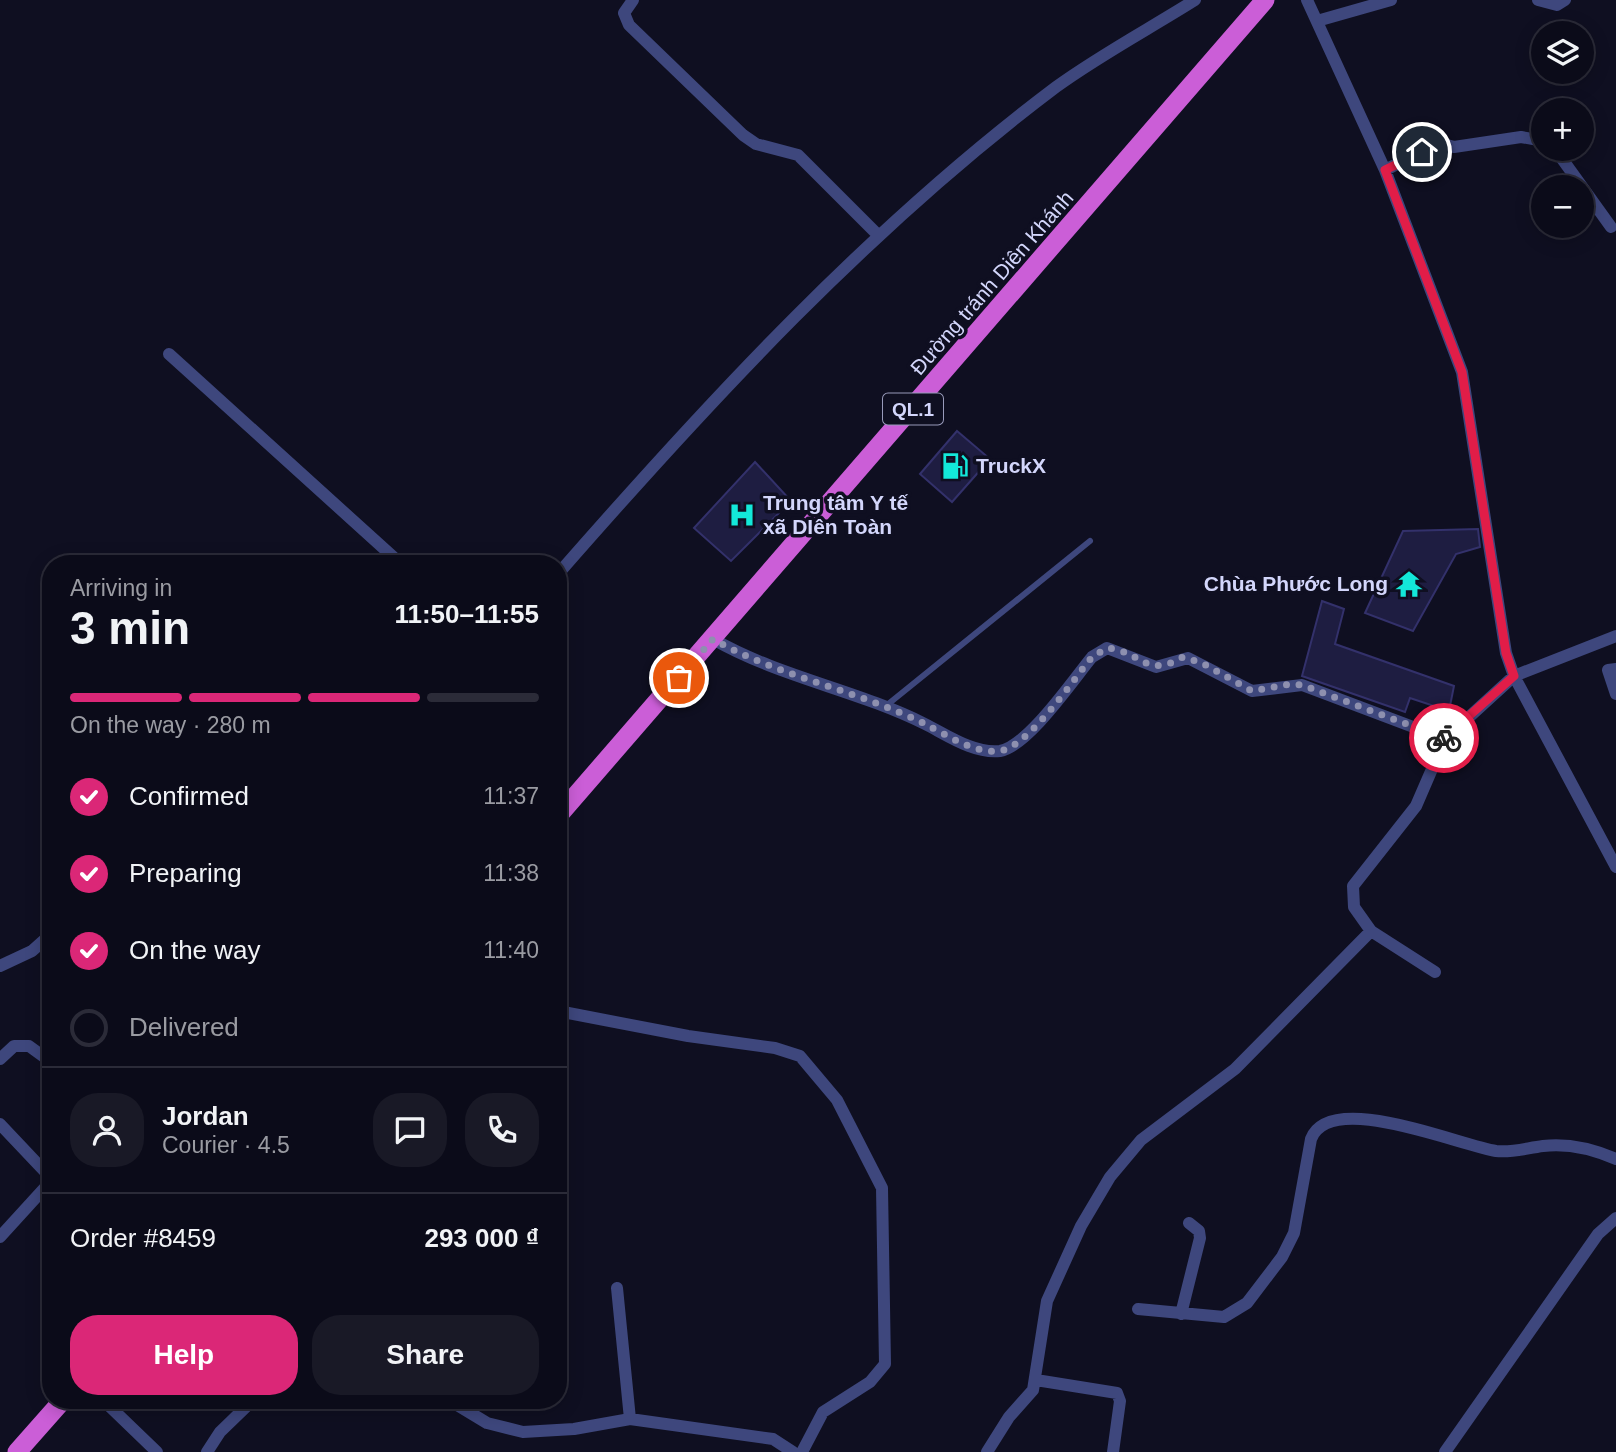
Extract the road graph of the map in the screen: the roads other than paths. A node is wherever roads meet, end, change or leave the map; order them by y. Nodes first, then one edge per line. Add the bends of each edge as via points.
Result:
1 (633, 0) edge
2 (1195, 0) edge
3 (1265, 0) edge
4 (1307, 0) edge
5 (1391, 0) edge
6 (1538, 0) edge
7 (1564, 0) edge
8 (1317, 21) junction
9 (1531, 139) edge
10 (1564, 161) edge
11 (1385, 170) junction
12 (1611, 227) dead end
13 (878, 235) junction
14 (169, 354) dead end
15 (1090, 541) dead end
16 (391, 555) edge
17 (567, 564) edge
18 (1616, 636) edge
19 (713, 639) junction
20 (1616, 669) edge
21 (1514, 676) junction
22 (1616, 694) edge
23 (887, 705) junction
24 (1445, 738) junction
25 (567, 806) edge
26 (1616, 867) edge
27 (1371, 931) junction
28 (42, 942) edge
29 (0, 966) edge
30 (1435, 972) dead end
31 (567, 1013) edge
32 (42, 1056) edge
33 (0, 1059) edge
34 (0, 1124) edge
35 (1616, 1158) edge
36 (42, 1170) edge
37 (42, 1190) edge
38 (1616, 1218) edge
39 (1189, 1223) dead end
40 (0, 1237) edge
41 (617, 1288) dead end
42 (1138, 1309) dead end
43 (1181, 1314) junction
44 (1036, 1380) junction
45 (55, 1409) edge
46 (112, 1409) edge
47 (244, 1409) edge
48 (464, 1409) edge
49 (630, 1419) junction
50 (17, 1452) edge
51 (157, 1452) edge
52 (207, 1452) edge
53 (793, 1452) edge
54 (802, 1452) edge
55 (987, 1452) edge
56 (1113, 1452) edge
57 (1445, 1452) edge

1 - 13 street via 624,13 629,25 743,135 756,144 798,155
2 - 13 street via 1057,87 975,150
3 - 19 highway, Đường tránh Diên Khánh / QL.1
4 - 8 street
5 - 8 street
6 - 7 street via 1557,5
8 - 11 street
9 - 11 street via 1454,146 1440,143
10 - 12 street
11 - 21 street via 1462,372 1506,653
13 - 17 street via 676,439
14 - 16 street
15 - 23 lane
18 - 21 street
19 - 23 street via 744,657
19 - 25 highway, Đường tránh Diên Khánh / QL.1
20 - 22 street via 1608,670
21 - 24 street
21 - 26 street
23 - 24 street via 970,746 1000,751 1024,739 1092,657 1107,648 1156,667 1183,657 1195,660 1252,691 1302,685
24 - 27 street via 1416,806 1353,886 1354,907
27 - 30 street
27 - 44 street via 1235,1069 1141,1140 1110,1177 1081,1226 1047,1301
28 - 29 street
31 - 54 street via 800,1056 837,1100 882,1188 885,1364 870,1382 823,1412
32 - 33 street via 24,1045 15,1046
34 - 36 street
35 - 43 street via 1565,1145 1495,1151 1405,1125 1326,1121 1311,1139 1294,1233 1247,1303 1224,1317
37 - 40 street
38 - 57 street via 1598,1234
39 - 43 street via 1200,1238
41 - 49 street
42 - 43 street
44 - 55 street via 1028,1398
44 - 56 street via 1117,1393 1120,1401
45 - 50 highway
46 - 51 street
47 - 52 street
48 - 49 street via 487,1423 523,1432
49 - 53 street via 774,1439

